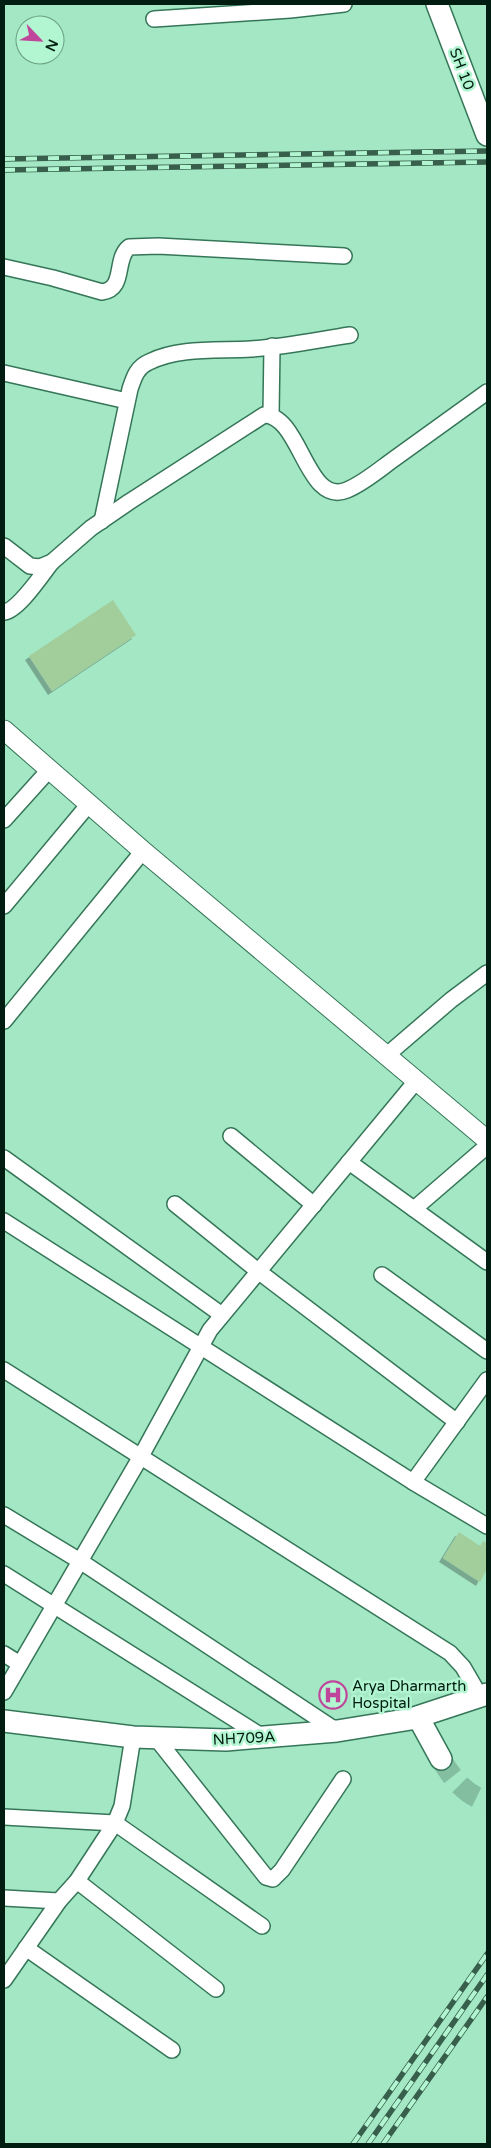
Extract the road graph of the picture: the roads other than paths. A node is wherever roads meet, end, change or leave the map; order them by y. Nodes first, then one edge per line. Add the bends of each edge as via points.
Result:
1 (344, 4) edge
2 (437, 4) edge
3 (302, 6) edge
4 (224, 9) edge
5 (154, 19) dead end
6 (487, 135) edge
7 (344, 256) dead end
8 (4, 267) edge
9 (350, 335) dead end
10 (272, 346) junction
11 (4, 372) edge
12 (487, 392) edge
13 (127, 401) junction
14 (270, 415) junction
15 (102, 521) junction
16 (4, 546) edge
17 (52, 562) junction
18 (4, 612) edge
19 (5, 734) edge
20 (49, 770) junction
21 (89, 804) junction
22 (4, 820) edge
23 (143, 851) junction
24 (4, 906) edge
25 (487, 973) edge
26 (4, 1021) edge
27 (386, 1054) junction
28 (417, 1080) junction
29 (231, 1136) dead end
30 (487, 1140) edge
31 (487, 1146) edge
32 (4, 1158) edge
33 (349, 1162) junction
34 (175, 1204) dead end
35 (314, 1205) junction
36 (414, 1209) junction
37 (4, 1221) edge
38 (487, 1262) edge
39 (258, 1271) junction
40 (382, 1275) dead end
41 (222, 1315) junction
42 (200, 1346) junction
43 (487, 1350) edge
44 (4, 1370) edge
45 (487, 1380) edge
46 (457, 1422) junction
47 (140, 1458) junction
48 (413, 1482) junction
49 (4, 1515) edge
50 (485, 1521) edge
51 (80, 1561) junction
52 (4, 1574) edge
53 (54, 1606) junction
54 (4, 1654) edge
55 (20, 1664) junction
56 (4, 1692) edge
57 (485, 1696) edge
58 (418, 1717) junction
59 (4, 1721) edge
60 (337, 1731) junction
61 (133, 1737) junction
62 (263, 1737) junction
63 (156, 1738) junction
64 (441, 1759) tunnel mouth
65 (342, 1779) dead end
66 (4, 1817) edge
67 (115, 1823) junction
68 (76, 1881) junction
69 (4, 1898) edge
70 (59, 1901) junction
71 (262, 1926) dead end
72 (26, 1948) junction
73 (4, 1980) edge
74 (216, 1989) dead end
75 (172, 2050) dead end

1 - 3 street
2 - 6 highway, SH 10
3 - 4 street
4 - 5 street
7 - 8 street via 129,247 121,257 115,287 102,292
9 - 10 street
10 - 13 street via 213,350 148,362 134,375
10 - 14 street
11 - 13 street
12 - 14 street via 370,476 338,492 322,487 285,427
13 - 15 street
14 - 15 street via 250,423
15 - 17 street
16 - 17 street via 30,566 40,567
17 - 18 street via 18,604
19 - 20 main road
20 - 21 main road
20 - 22 street
21 - 23 main road
21 - 24 street
23 - 26 street
23 - 27 main road
25 - 27 street
27 - 28 main road
28 - 30 main road
28 - 33 street
29 - 35 street
31 - 36 street
32 - 41 street
33 - 35 street
33 - 36 street
34 - 39 street
35 - 39 street
36 - 38 street
37 - 42 street
39 - 41 street
39 - 46 street
40 - 43 street
41 - 42 street
42 - 47 street
42 - 48 street
44 - 47 street
45 - 46 street
46 - 48 street
47 - 51 street
47 - 57 street via 450,1653
48 - 50 street
49 - 51 street
51 - 53 street
51 - 60 street
52 - 53 street
53 - 55 street
53 - 62 street
54 - 55 street
55 - 56 street
57 - 58 highway, NH709A
58 - 60 highway, NH709A
58 - 64 highway
59 - 61 highway, NH709A
60 - 62 highway, NH709A
61 - 63 highway, NH709A
61 - 67 street via 122,1806
62 - 63 highway, NH709A via 226,1740
63 - 65 street via 266,1877 273,1879
66 - 67 street
67 - 68 street
67 - 71 street
68 - 70 street
68 - 74 street
69 - 70 street
70 - 72 street
72 - 73 street
72 - 75 street

